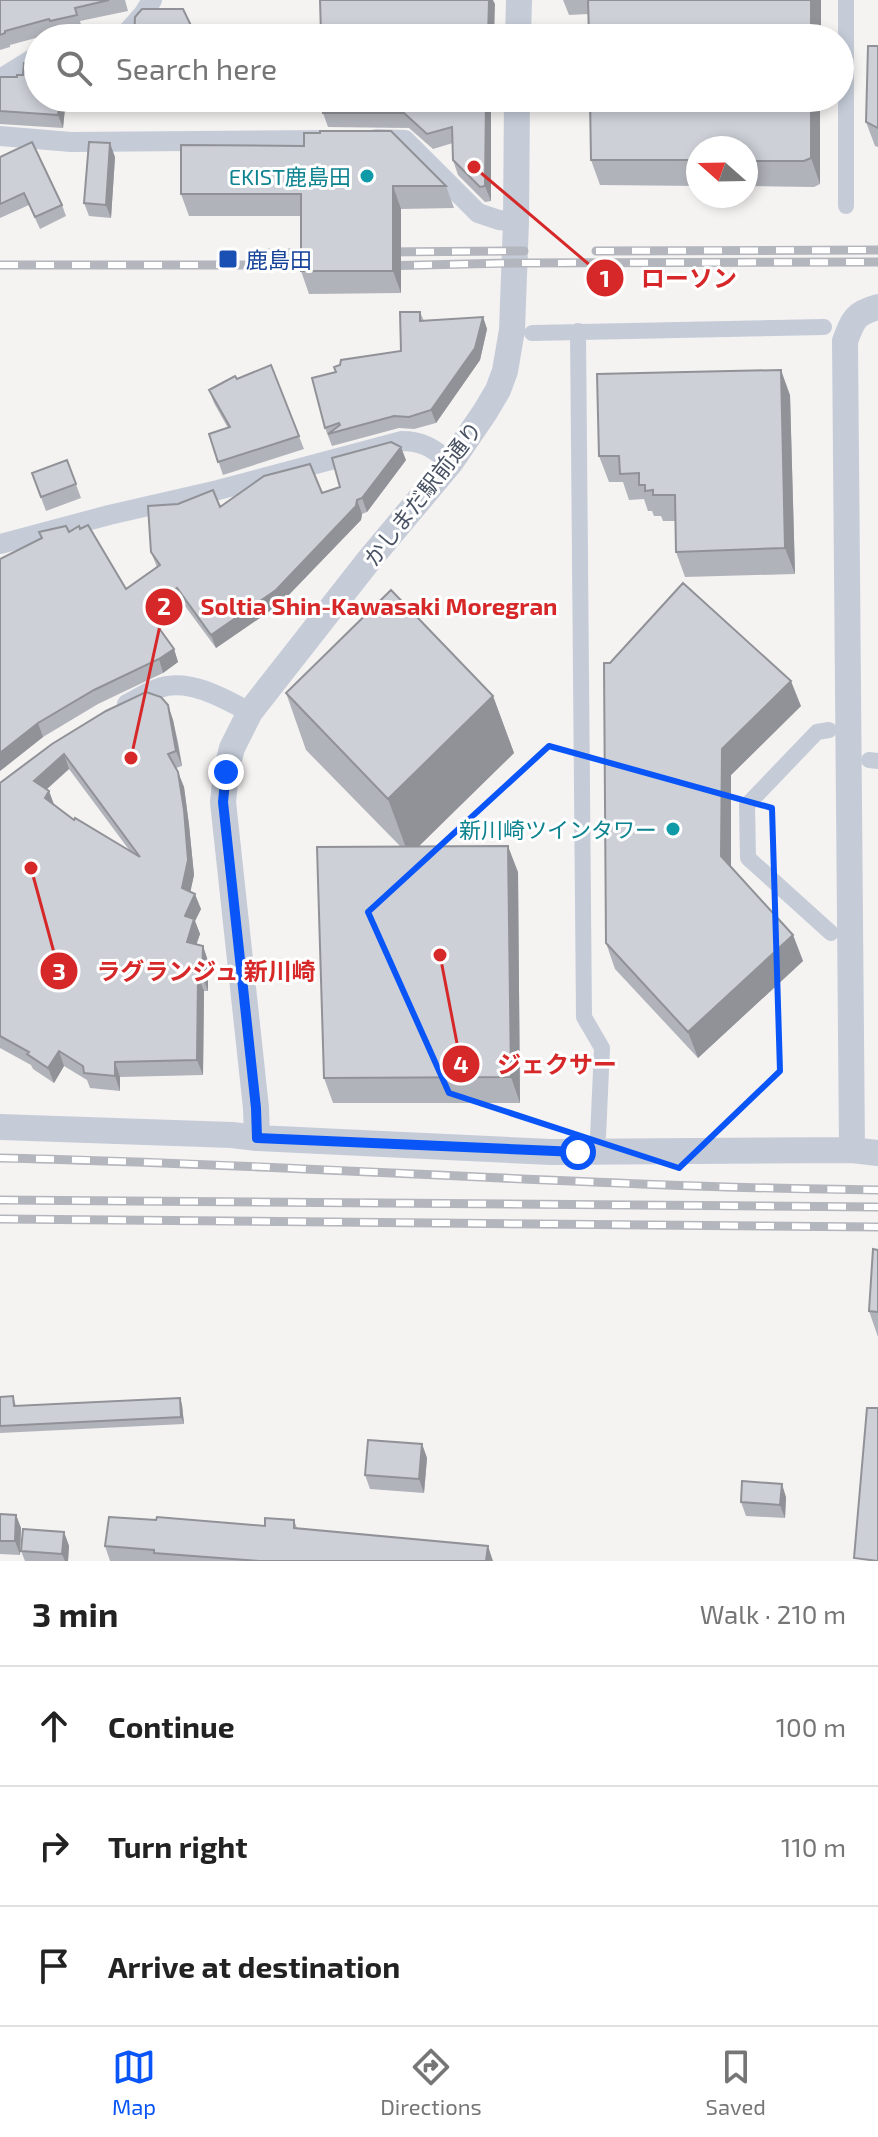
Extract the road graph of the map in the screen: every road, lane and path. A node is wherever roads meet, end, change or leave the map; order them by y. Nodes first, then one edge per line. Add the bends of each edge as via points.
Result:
1 (152, 0) edge
2 (519, 0) edge
3 (846, 0) edge
4 (134, 24) edge
5 (518, 24) edge
6 (846, 24) edge
7 (24, 64) edge
8 (0, 79) edge
9 (517, 112) edge
10 (846, 112) edge
11 (0, 136) edge
12 (846, 206) dead end
13 (516, 222) junction
14 (878, 307) edge
15 (824, 327) dead end
16 (578, 331) junction
17 (532, 333) dead end
18 (451, 462) junction
19 (0, 544) edge
20 (250, 712) junction
21 (105, 715) edge
22 (829, 730) dead end
23 (831, 933) dead end
24 (0, 1127) edge
25 (244, 1136) junction
26 (598, 1137) dead end
27 (865, 1152) edge

1 - 4 street
2 - 5 street
3 - 6 street
7 - 8 street
9 - 13 street, かしまだ駅前通り
10 - 12 street
11 - 13 street via 71,142 405,140 478,213
13 - 18 street, かしまだ駅前通り via 505,371
14 - 27 street via 852,321 845,341
15 - 16 street
16 - 17 street
16 - 26 street via 584,1017 602,1048
18 - 19 street via 418,441 402,441
18 - 20 street, かしまだ駅前通り
20 - 21 street via 199,689 167,685
20 - 25 street, かしまだ駅前通り via 232,748 223,802 256,1108
22 - 23 street via 817,732 747,805 748,858
24 - 25 street
25 - 27 street via 551,1152

